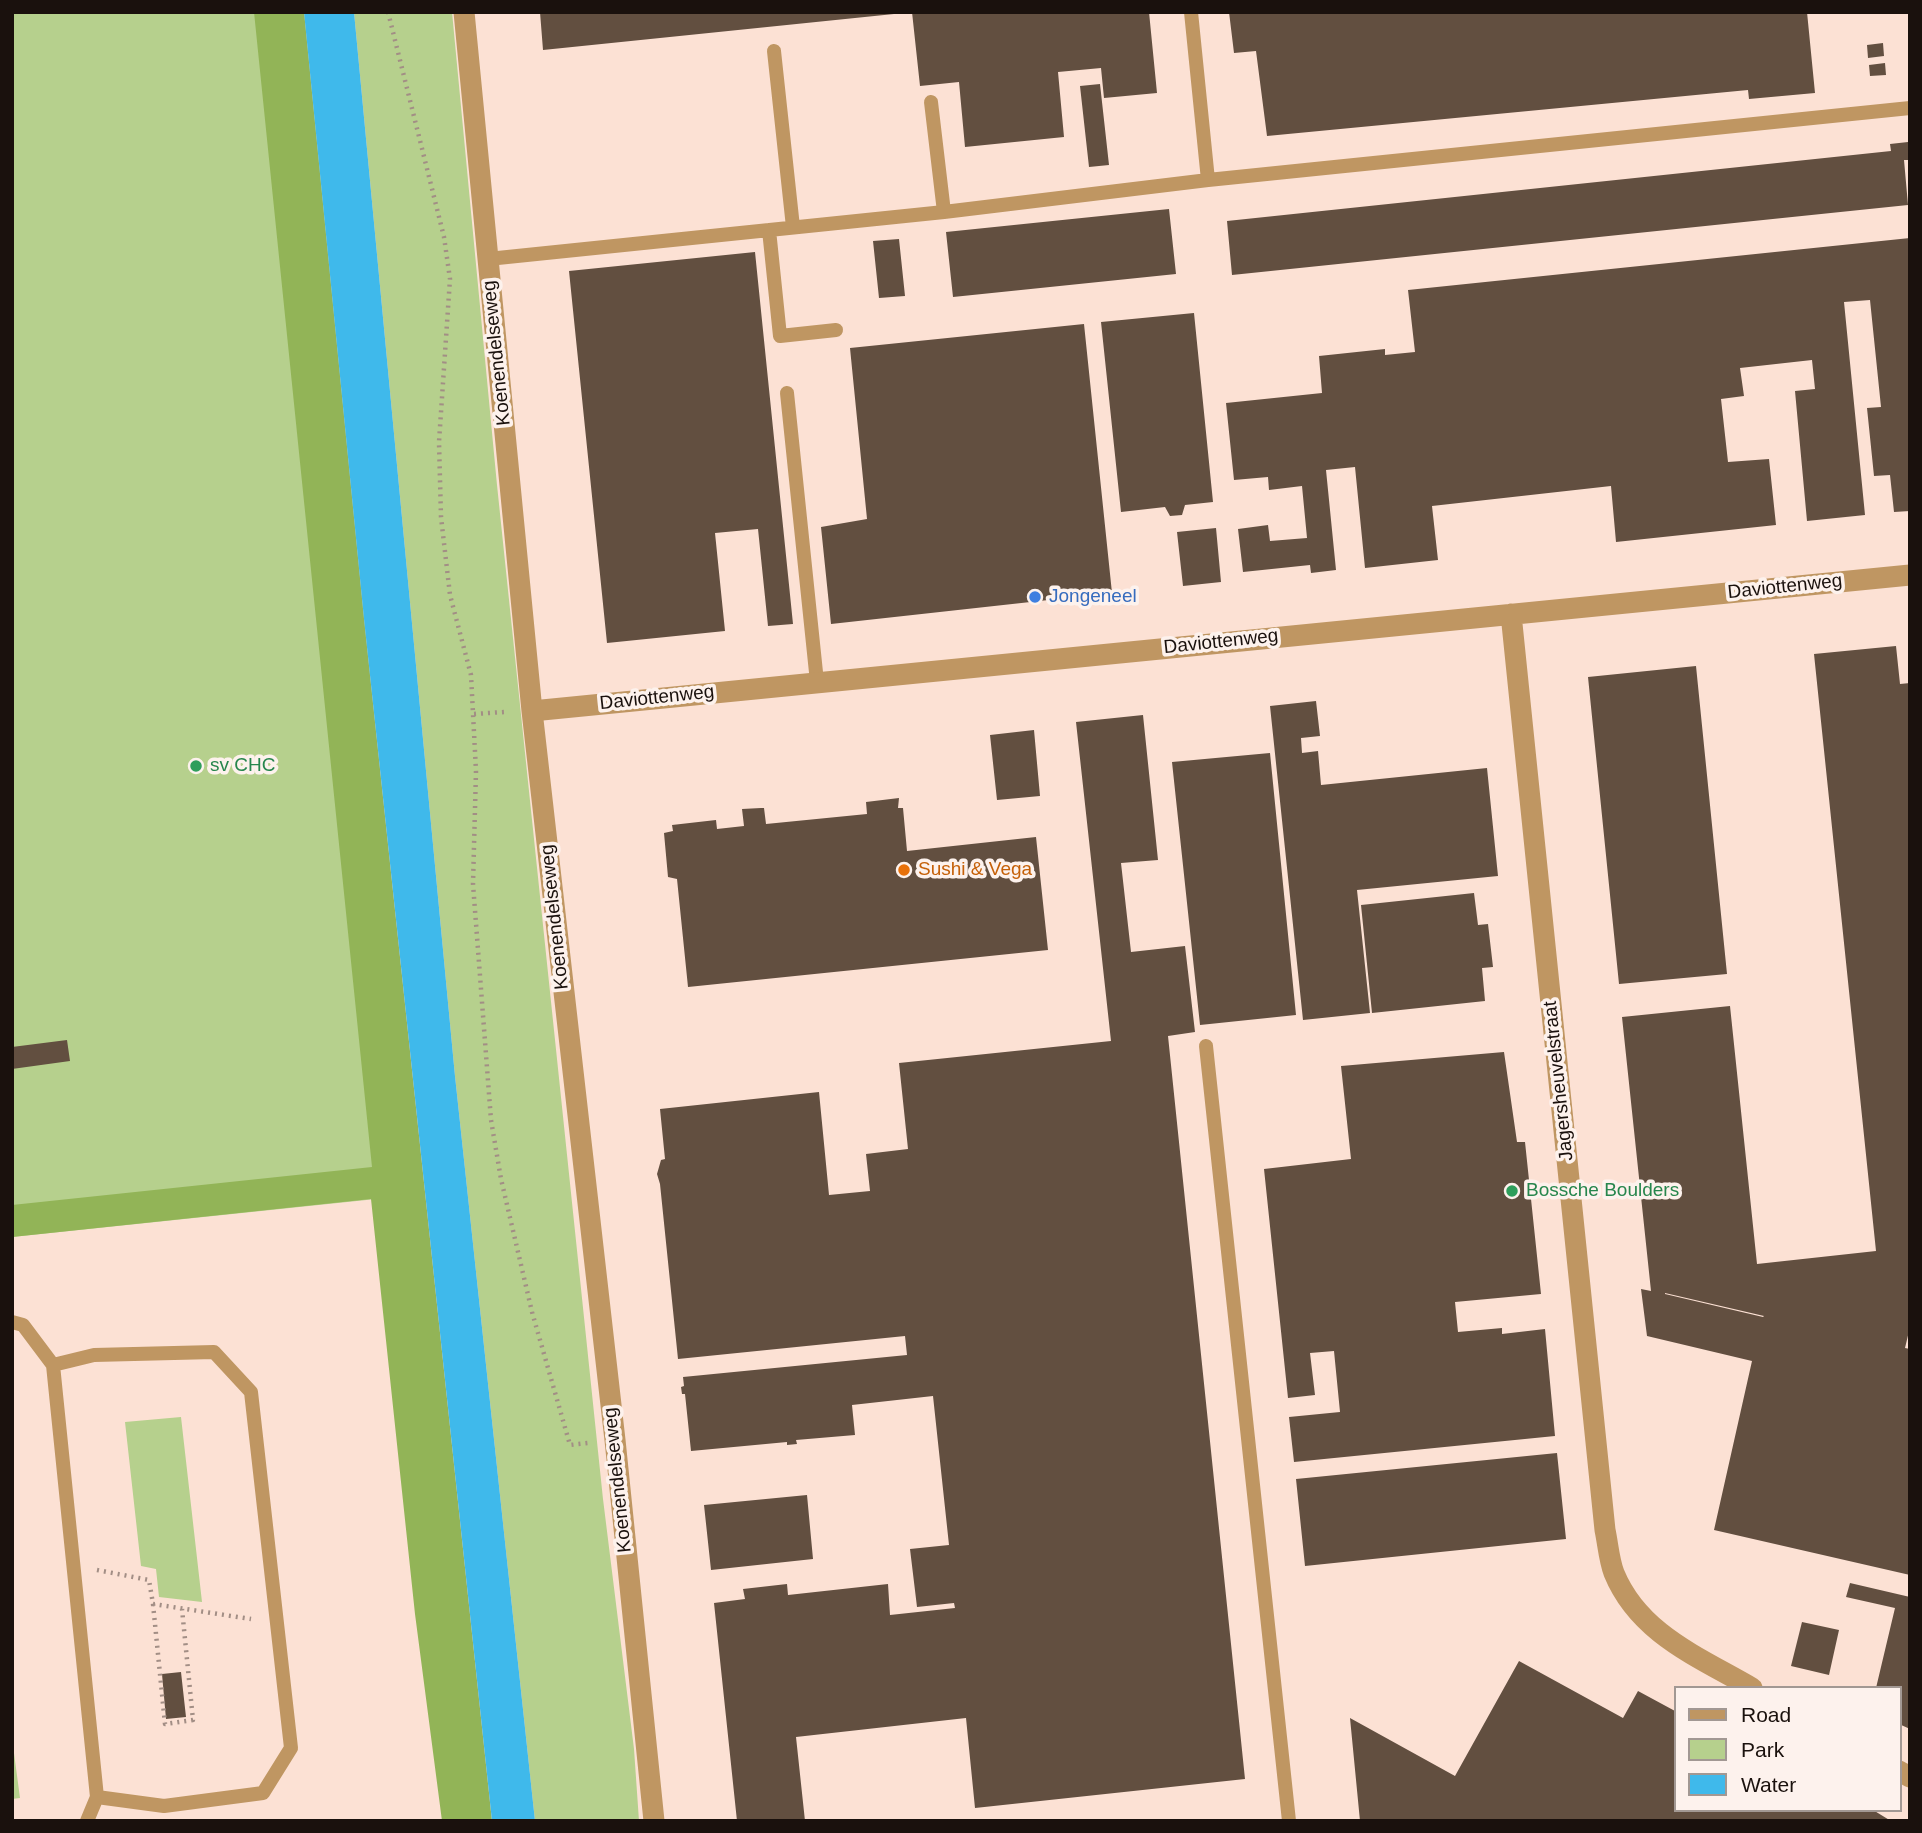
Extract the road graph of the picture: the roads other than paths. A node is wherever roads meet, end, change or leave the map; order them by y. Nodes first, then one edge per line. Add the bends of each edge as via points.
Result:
1 (464, 12) edge
2 (1191, 12) edge
3 (774, 51) dead end
4 (931, 102) dead end
5 (1910, 108) edge
6 (1208, 180) junction
7 (944, 212) junction
8 (793, 227) junction
9 (769, 230) junction
10 (488, 259) junction
11 (836, 330) dead end
12 (787, 393) dead end
13 (1910, 575) edge
14 (1511, 614) junction
15 (817, 682) junction
16 (532, 711) junction
17 (1206, 1046) dead end
18 (12, 1322) edge
19 (53, 1365) junction
20 (1748, 1686) edge
21 (97, 1797) junction
22 (87, 1821) edge
23 (653, 1821) edge
24 (1289, 1821) edge

1 - 10 street, Koenendelseweg
2 - 6 lane
3 - 8 lane
4 - 7 lane
5 - 6 lane
6 - 7 lane
7 - 8 lane
8 - 9 lane
9 - 10 lane
9 - 11 lane via 780,336
10 - 16 street, Koenendelseweg
12 - 15 lane
13 - 14 street, Daviottenweg
14 - 15 street, Daviottenweg
14 - 20 street, Jagersheuvelstraat via 1605,1530 1614,1572 1640,1616 1664,1639
15 - 16 street, Daviottenweg
16 - 23 street, Koenendelseweg via 615,1440
17 - 24 lane
18 - 19 lane via 23,1325
19 - 21 lane
19 - 21 lane via 94,1354 214,1352 251,1391 291,1748 263,1793 164,1806
21 - 22 lane

